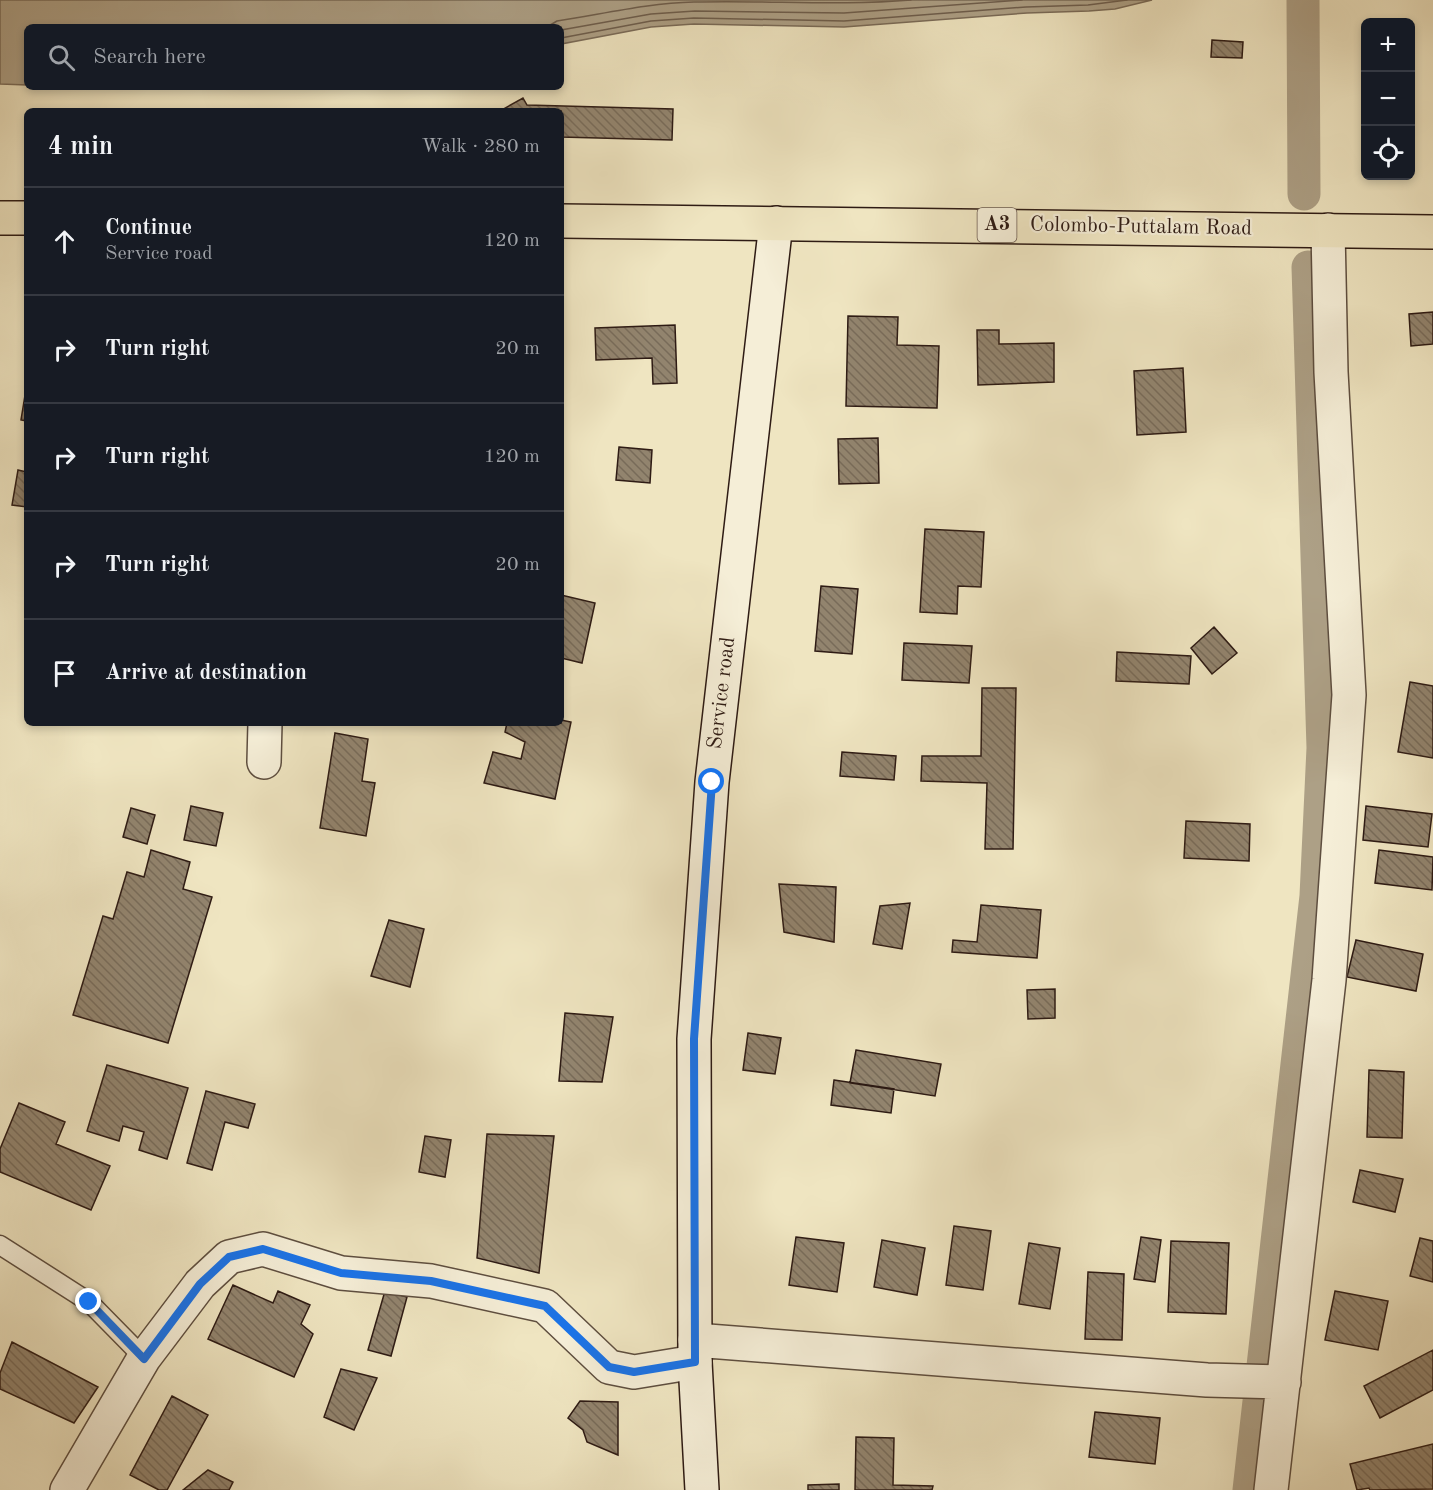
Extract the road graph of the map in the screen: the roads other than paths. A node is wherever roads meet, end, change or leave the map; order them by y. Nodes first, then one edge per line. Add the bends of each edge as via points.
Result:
1 (0, 218) edge
2 (24, 218) edge
3 (564, 221) edge
4 (776, 223) junction
5 (1328, 230) junction
6 (1433, 232) edge
7 (265, 726) edge
8 (264, 762) dead end
9 (0, 1245) edge
10 (695, 1351) junction
11 (144, 1359) junction
12 (1280, 1382) junction
13 (67, 1490) edge
14 (702, 1490) edge
15 (1271, 1490) edge

1 - 2 highway
3 - 4 highway, Colombo-Puttalam Road / A3
4 - 5 highway, Colombo-Puttalam Road / A3
4 - 10 street, Service road via 712,782 694,1039
5 - 6 highway, Colombo-Puttalam Road / A3
5 - 12 street via 1331,372 1349,694 1329,980
7 - 8 street
9 - 11 lane via 89,1302
10 - 11 street via 634,1372 609,1367 545,1306 431,1281 341,1273 263,1249 229,1257 200,1284
10 - 12 street
10 - 14 street, Service road
11 - 13 street
12 - 15 street

